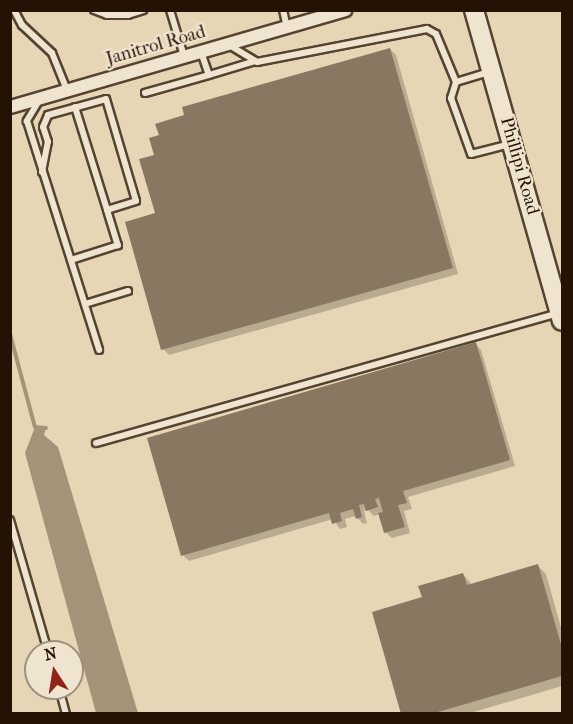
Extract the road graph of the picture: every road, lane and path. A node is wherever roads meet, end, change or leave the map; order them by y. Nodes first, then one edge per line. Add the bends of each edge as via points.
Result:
1 (14, 10) edge
2 (94, 10) edge
3 (143, 10) edge
4 (170, 10) edge
5 (283, 10) edge
6 (345, 10) edge
7 (474, 10) edge
8 (287, 27) junction
9 (229, 44) junction
10 (201, 52) junction
11 (184, 57) junction
12 (255, 61) junction
13 (492, 71) junction
14 (209, 75) junction
15 (456, 82) junction
16 (67, 91) junction
17 (145, 93) dead end
18 (41, 98) junction
19 (10, 107) edge
20 (75, 107) junction
21 (512, 143) junction
22 (42, 172) junction
23 (107, 210) junction
24 (71, 260) junction
25 (128, 291) dead end
26 (85, 304) junction
27 (562, 315) edge
28 (99, 350) dead end
29 (96, 443) dead end
30 (10, 520) edge
31 (45, 640) edge

1 - 16 lane via 22,25 52,53
2 - 3 lane via 106,15
4 - 11 lane
5 - 8 lane
6 - 8 street, Janitrol Road
7 - 13 main road, Phillipi Road
8 - 9 street, Janitrol Road
9 - 10 street, Janitrol Road
9 - 12 lane
10 - 11 street, Janitrol Road
10 - 14 lane
11 - 16 street, Janitrol Road
12 - 14 lane
12 - 15 lane via 426,29 436,34
13 - 15 lane
13 - 21 main road, Phillipi Road
14 - 17 lane
15 - 21 lane via 451,98 471,154
16 - 18 street, Janitrol Road
18 - 19 street, Janitrol Road
18 - 22 lane via 27,121
20 - 22 lane via 48,115 43,127 48,142
20 - 23 lane
20 - 23 lane via 106,99 136,201
21 - 27 main road, Phillipi Road
22 - 24 lane
23 - 24 lane via 118,245
24 - 26 lane
25 - 26 lane
26 - 28 lane
27 - 29 lane
30 - 31 lane

